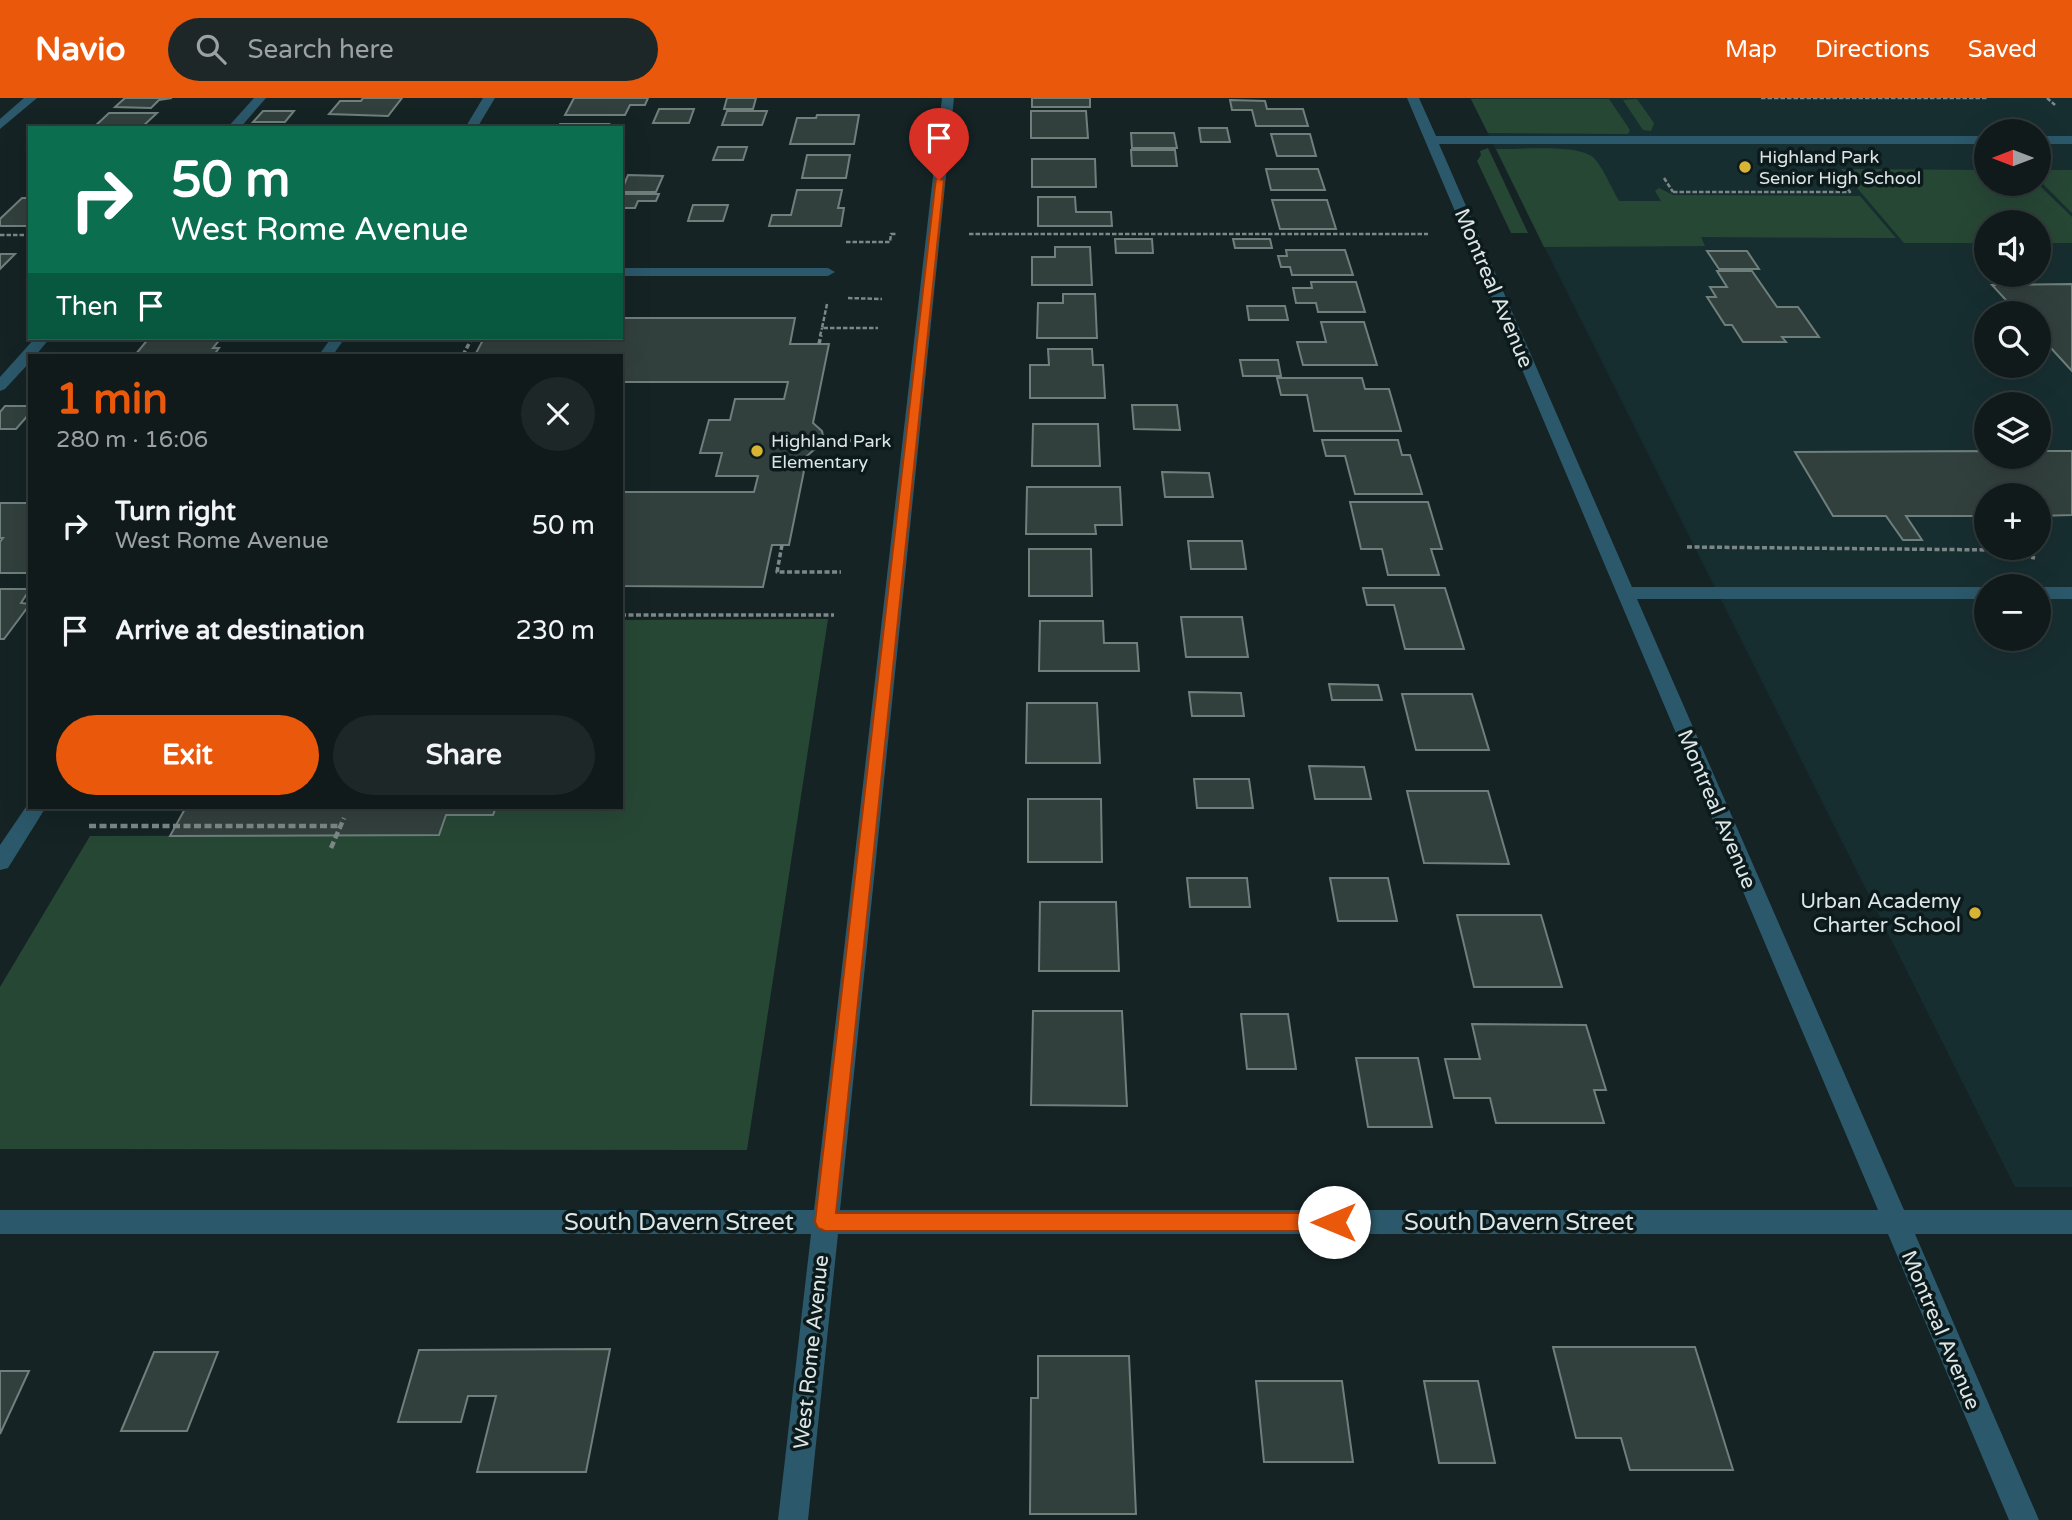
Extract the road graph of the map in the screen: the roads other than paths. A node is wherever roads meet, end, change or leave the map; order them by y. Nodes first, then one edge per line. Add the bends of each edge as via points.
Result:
1 (31, 98) edge
2 (260, 98) edge
3 (489, 98) edge
4 (948, 98) edge
5 (1413, 98) edge
6 (0, 125) edge
7 (235, 126) edge
8 (472, 126) edge
9 (1431, 140) junction
10 (1974, 140) edge
11 (2051, 140) edge
12 (2072, 140) edge
13 (623, 272) edge
14 (828, 272) dead end
15 (41, 340) edge
16 (29, 354) edge
17 (28, 355) edge
18 (0, 386) edge
19 (1625, 593) junction
20 (1974, 593) edge
21 (2051, 593) edge
22 (2072, 593) edge
23 (35, 809) edge
24 (0, 862) edge
25 (0, 1222) edge
26 (825, 1222) junction
27 (1894, 1222) junction
28 (2072, 1222) edge
29 (793, 1520) edge
30 (2024, 1520) edge

1 - 6 street
2 - 7 street
3 - 8 street
4 - 26 street, West Rome Avenue
5 - 9 street, Montreal Avenue
9 - 10 street
9 - 19 street, Montreal Avenue
11 - 12 street
13 - 14 street
15 - 16 street
17 - 18 street
19 - 20 street
19 - 27 street, Montreal Avenue
21 - 22 street
23 - 24 street
25 - 26 street, South Davern Street
26 - 27 street, South Davern Street
26 - 29 street, West Rome Avenue
27 - 28 street, South Davern Street
27 - 30 street, Montreal Avenue

